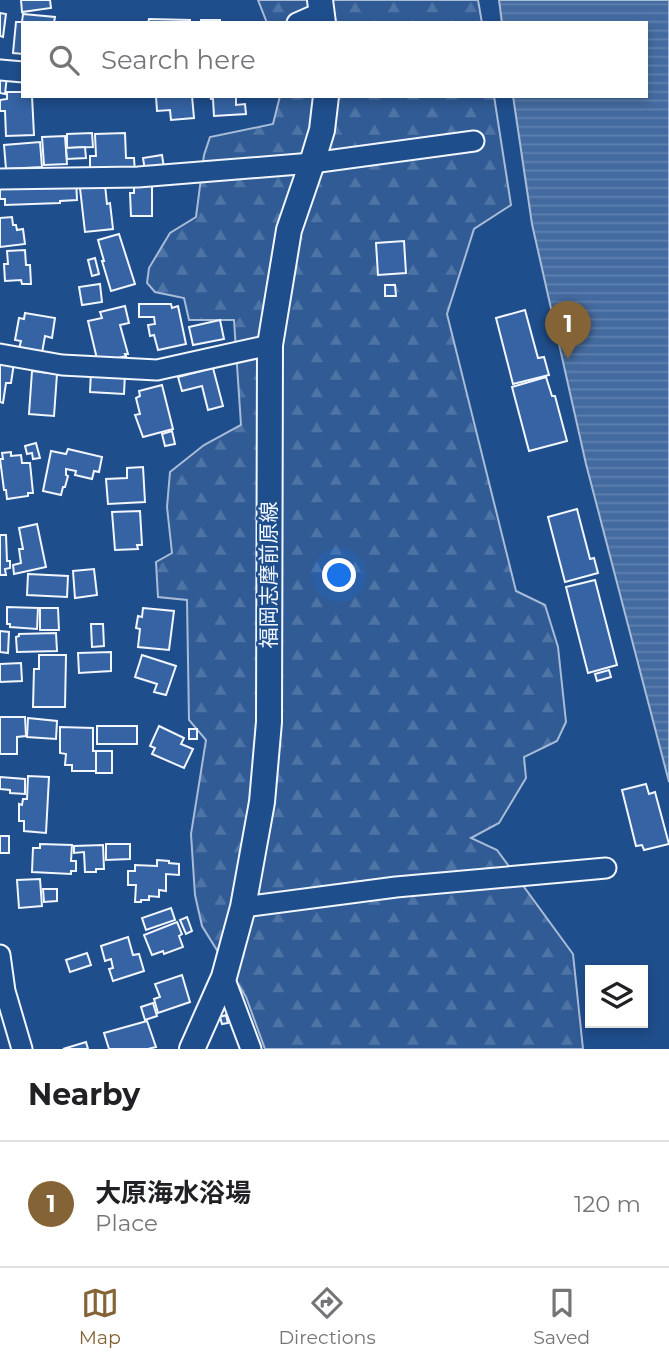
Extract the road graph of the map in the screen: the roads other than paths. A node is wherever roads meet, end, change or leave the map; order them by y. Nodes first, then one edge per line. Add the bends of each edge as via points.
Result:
1 (321, 12) edge
2 (301, 21) edge
3 (0, 70) edge
4 (21, 72) edge
5 (326, 98) edge
6 (474, 142) dead end
7 (312, 163) junction
8 (0, 179) edge
9 (270, 345) junction
10 (0, 354) edge
11 (606, 868) dead end
12 (243, 907) junction
13 (0, 955) edge
14 (224, 978) junction
15 (22, 1049) edge
16 (192, 1049) edge
17 (251, 1049) edge

1 - 2 street
3 - 4 street
5 - 7 main road, 福岡志摩前原線
6 - 7 street
7 - 8 street via 138,177
7 - 9 main road, 福岡志摩前原線 via 289,230
9 - 10 street via 157,370 62,365
9 - 12 main road, 福岡志摩前原線 via 269,722 262,802
11 - 12 street via 396,887
12 - 14 main road, 福岡志摩前原線
13 - 15 street
14 - 16 main road, 福岡志摩前原線
14 - 17 street

